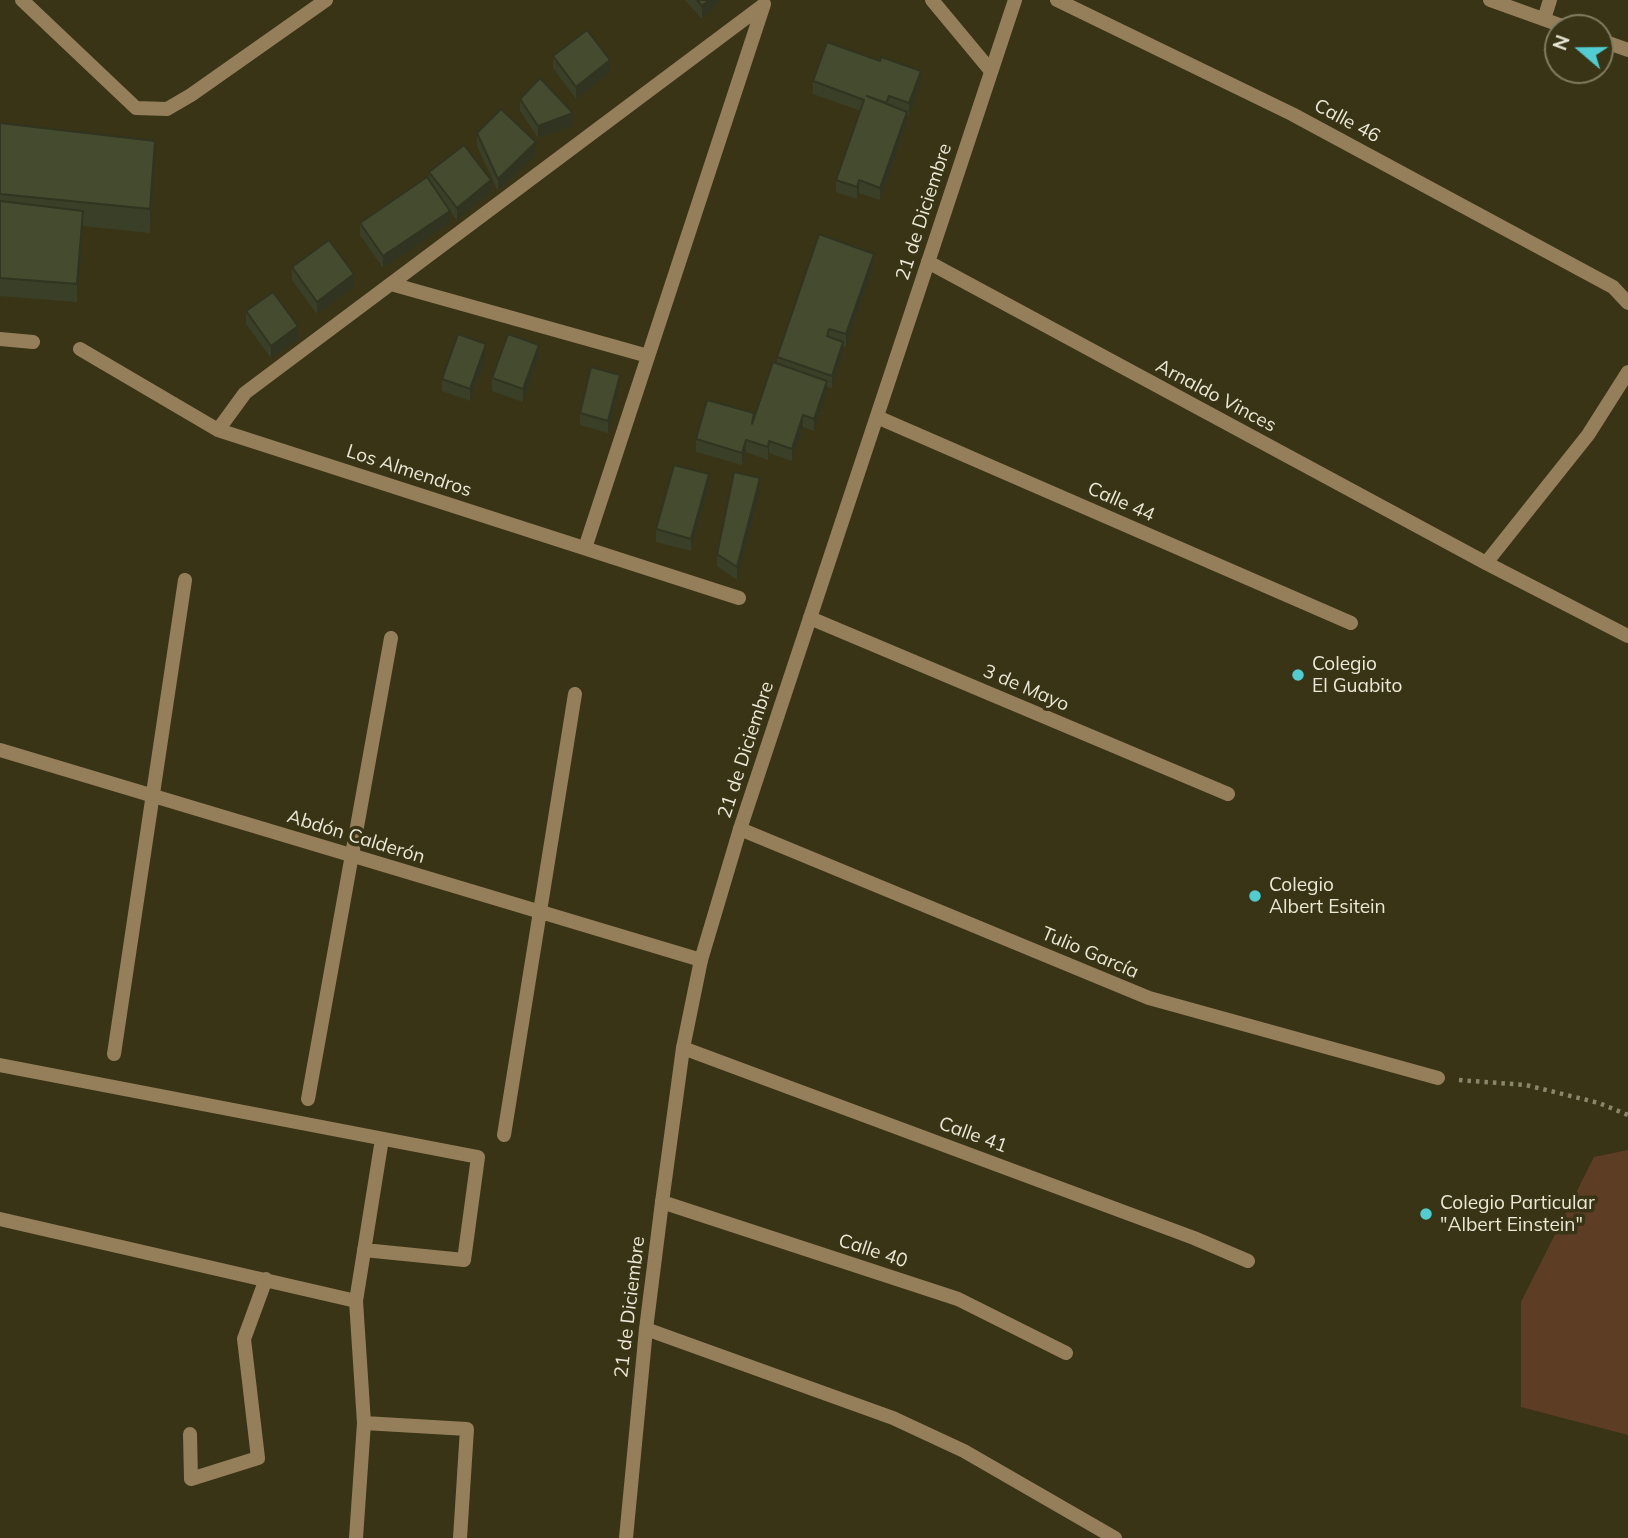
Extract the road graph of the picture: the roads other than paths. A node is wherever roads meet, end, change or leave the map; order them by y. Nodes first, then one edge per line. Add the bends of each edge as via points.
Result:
1 (22, 0) edge
2 (326, 0) edge
3 (932, 0) edge
4 (1014, 0) edge
5 (1057, 0) edge
6 (1490, 0) edge
7 (765, 3) edge
8 (1544, 19) edge
9 (991, 71) junction
10 (928, 262) junction
11 (391, 284) junction
12 (1628, 303) edge
13 (0, 339) edge
14 (33, 342) dead end
15 (80, 349) dead end
16 (648, 356) junction
17 (1628, 372) edge
18 (877, 416) junction
19 (218, 430) junction
20 (585, 548) junction
21 (1486, 563) junction
22 (185, 580) dead end
23 (739, 598) dead end
24 (810, 618) junction
25 (1350, 623) dead end
26 (1628, 636) edge
27 (391, 638) dead end
28 (575, 694) dead end
29 (0, 750) edge
30 (1228, 794) dead end
31 (152, 796) junction
32 (740, 829) junction
33 (352, 856) junction
34 (540, 912) junction
35 (701, 960) junction
36 (683, 1048) junction
37 (114, 1054) dead end
38 (0, 1065) edge
39 (1438, 1078) road end
40 (309, 1099) dead end
41 (504, 1135) dead end
42 (382, 1139) junction
43 (662, 1202) junction
44 (0, 1219) edge
45 (364, 1250) junction
46 (1248, 1261) dead end
47 (266, 1279) junction
48 (356, 1301) junction
49 (646, 1329) junction
50 (1066, 1353) dead end
51 (364, 1423) junction
52 (190, 1434) dead end
53 (356, 1538) edge
54 (460, 1538) edge
55 (626, 1538) edge
56 (1115, 1538) edge

1 - 2 street via 136,108 167,108 191,95
3 - 9 street
4 - 9 street, 21 de Diciembre
5 - 12 street, Calle 46 via 1292,114 1612,287
6 - 8 street
7 - 11 street
7 - 16 street
9 - 10 street, 21 de Diciembre
10 - 18 street, 21 de Diciembre
10 - 21 street, Arnaldo Vinces
11 - 16 street
11 - 19 street via 245,393
13 - 14 street
15 - 19 street, Los Almendros
16 - 20 street
17 - 21 street via 1588,435
18 - 24 street, 21 de Diciembre
18 - 25 street, Calle 44
19 - 20 street, Los Almendros
20 - 23 street, Los Almendros
21 - 26 street, Arnaldo Vinces
22 - 31 street
24 - 30 street, 3 de Mayo
24 - 32 street, 21 de Diciembre
27 - 33 street
28 - 34 street
29 - 31 street, Abdón Calderón
31 - 33 street, Abdón Calderón
31 - 37 street
32 - 35 street, 21 de Diciembre
32 - 39 street, Tulio García via 1149,998
33 - 34 street, Abdón Calderón
33 - 40 street
34 - 35 street, Abdón Calderón
34 - 41 street
35 - 36 street, 21 de Diciembre
36 - 43 street, 21 de Diciembre
36 - 46 street, Calle 41
38 - 42 street
42 - 45 street
42 - 45 street via 478,1157 464,1260
43 - 49 street, 21 de Diciembre
43 - 50 street, Calle 40 via 958,1299
44 - 47 street
45 - 48 street
47 - 48 street
47 - 52 street via 244,1339 258,1458 191,1479
48 - 51 street
49 - 55 street, 21 de Diciembre
49 - 56 street via 892,1419 964,1451
51 - 53 street
51 - 54 street via 467,1429

